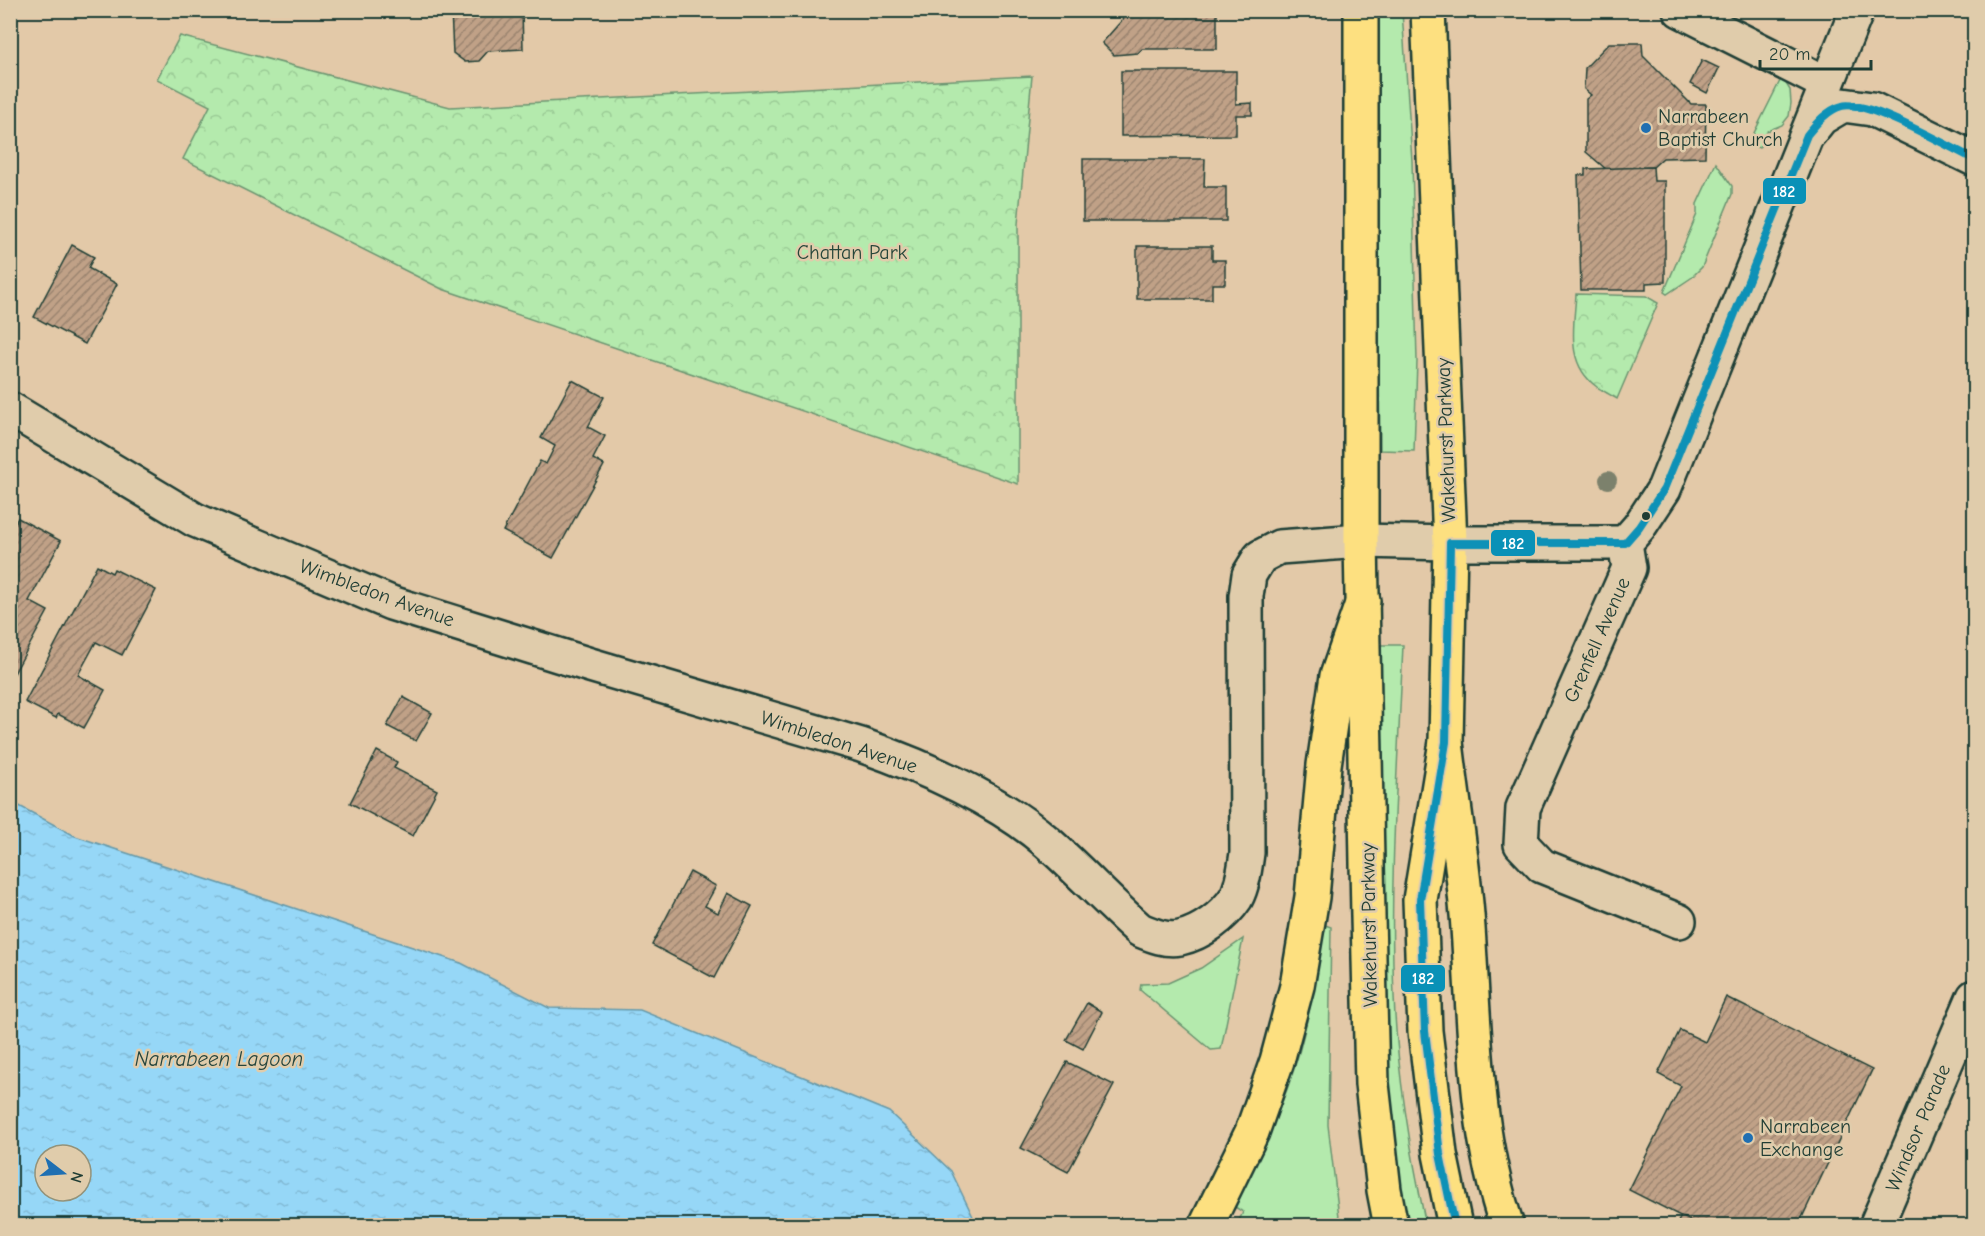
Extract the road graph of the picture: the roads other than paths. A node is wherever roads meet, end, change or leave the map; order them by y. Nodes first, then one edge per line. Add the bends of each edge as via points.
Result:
1 (1361, 10) edge
2 (1428, 10) edge
3 (1680, 10) edge
4 (1857, 10) edge
5 (1827, 84) junction
6 (1808, 135) junction
7 (1974, 159) edge
8 (10, 409) edge
9 (1361, 541) junction
10 (1450, 543) junction
11 (1625, 543) junction
12 (1363, 601) junction
13 (1446, 742) junction
14 (1679, 921) dead end
15 (1974, 997) edge
16 (1206, 1226) edge
17 (1391, 1226) edge
18 (1455, 1226) edge
19 (1507, 1226) edge
20 (1876, 1226) edge

1 - 9 main road, Wakehurst Parkway
2 - 10 main road, Wakehurst Parkway
3 - 5 street
4 - 5 street
5 - 6 street
6 - 7 street via 1821,118 1843,105 1872,109
6 - 11 street via 1664,489
8 - 9 street, Wimbledon Avenue via 195,520 391,603 903,760 989,801 1045,841 1140,930 1159,937 1179,938 1202,930 1236,897 1244,875 1248,853 1249,575 1260,557 1279,548
9 - 10 street, Wimbledon Avenue
9 - 12 main road, Wakehurst Parkway
10 - 11 street, Wimbledon Avenue
10 - 13 main road, Wakehurst Parkway
11 - 14 street, Grenfell Avenue via 1629,568 1523,808 1521,844 1542,866
12 - 16 main road via 1337,676 1312,897 1297,986 1252,1132
12 - 17 main road, Wakehurst Parkway via 1372,1084
13 - 18 main road, Wakehurst Parkway via 1420,900 1425,1031 1440,1154
13 - 19 main road via 1468,925 1484,1126
15 - 20 street, Windsor Parade

